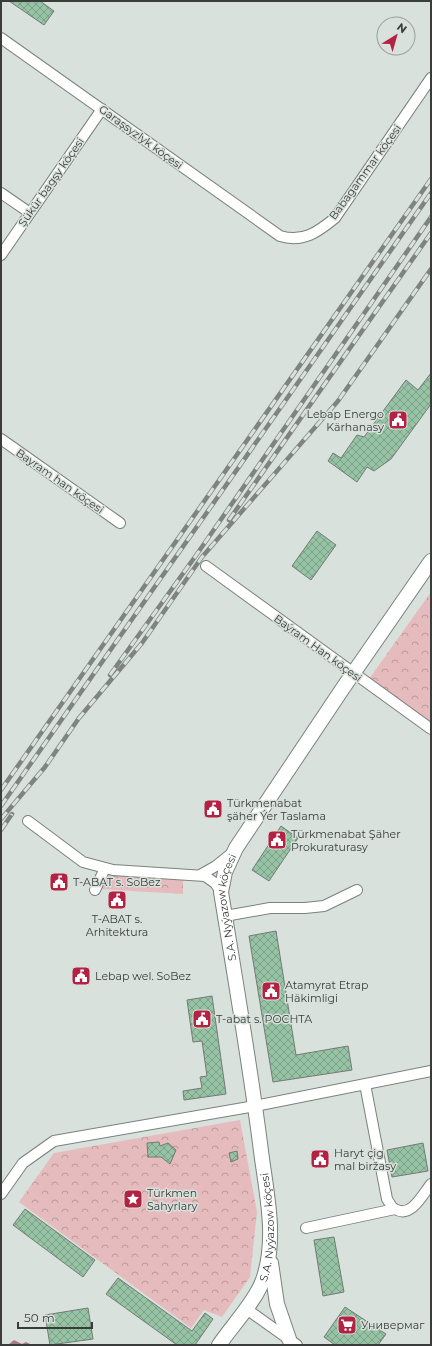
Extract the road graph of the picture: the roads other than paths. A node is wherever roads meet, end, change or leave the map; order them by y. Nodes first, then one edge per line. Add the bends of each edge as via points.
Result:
1 (1, 38) edge
2 (431, 78) edge
3 (102, 108) junction
4 (1, 193) edge
5 (30, 213) junction
6 (280, 236) joint
7 (1, 255) edge
8 (1, 439) edge
9 (120, 523) dead end
10 (431, 561) edge
11 (206, 566) dead end
12 (353, 673) junction
13 (431, 729) edge
14 (28, 822) dead end
15 (236, 848) junction
16 (105, 868) junction
17 (200, 875) junction
18 (95, 890) dead end
19 (357, 890) dead end
20 (221, 892) junction
21 (225, 916) junction
22 (431, 1072) edge
23 (365, 1084) junction
24 (255, 1106) junction
25 (431, 1184) edge
26 (1, 1194) edge
27 (394, 1209) junction
28 (306, 1228) dead end
29 (270, 1249) junction
30 (245, 1308) junction
31 (293, 1342) edge
32 (219, 1345) edge

1 - 3 street, Garaşsyzlyk köçesi
2 - 6 street, Babagammar köçesi via 335,218 317,233 306,237 292,239
3 - 5 street, Şükür bagşy köçesi
3 - 6 street, Garaşsyzlyk köçesi
4 - 5 street
5 - 7 street, Şükür bagşy köçesi
8 - 9 street, Bayram han köçesi
10 - 12 street, S.A. Nyýazow köçesi
11 - 12 street, Baýram Han köçesi
12 - 13 street, Baýram Han köçesi
12 - 15 street, S.A. Nyýazow köçesi
14 - 16 street via 83,862
15 - 17 street via 216,866
15 - 20 street, S.A. Nyýazow köçesi via 225,872
16 - 17 street
16 - 18 street
17 - 20 street via 211,880
19 - 21 street via 324,906 270,908
20 - 21 street, S.A. Nyýazow köçesi
21 - 24 street, S.A. Nyýazow köçesi
22 - 23 street
23 - 24 street
23 - 27 street via 387,1199
24 - 26 street via 54,1141 23,1163
24 - 29 street, S.A. Nyýazow köçesi
25 - 27 street via 412,1208 404,1212
27 - 28 street
29 - 30 street, S.A. Nyýazow köçesi via 259,1290
29 - 31 street via 277,1304
30 - 31 street
30 - 32 street, S.A. Nyýazow köçesi

